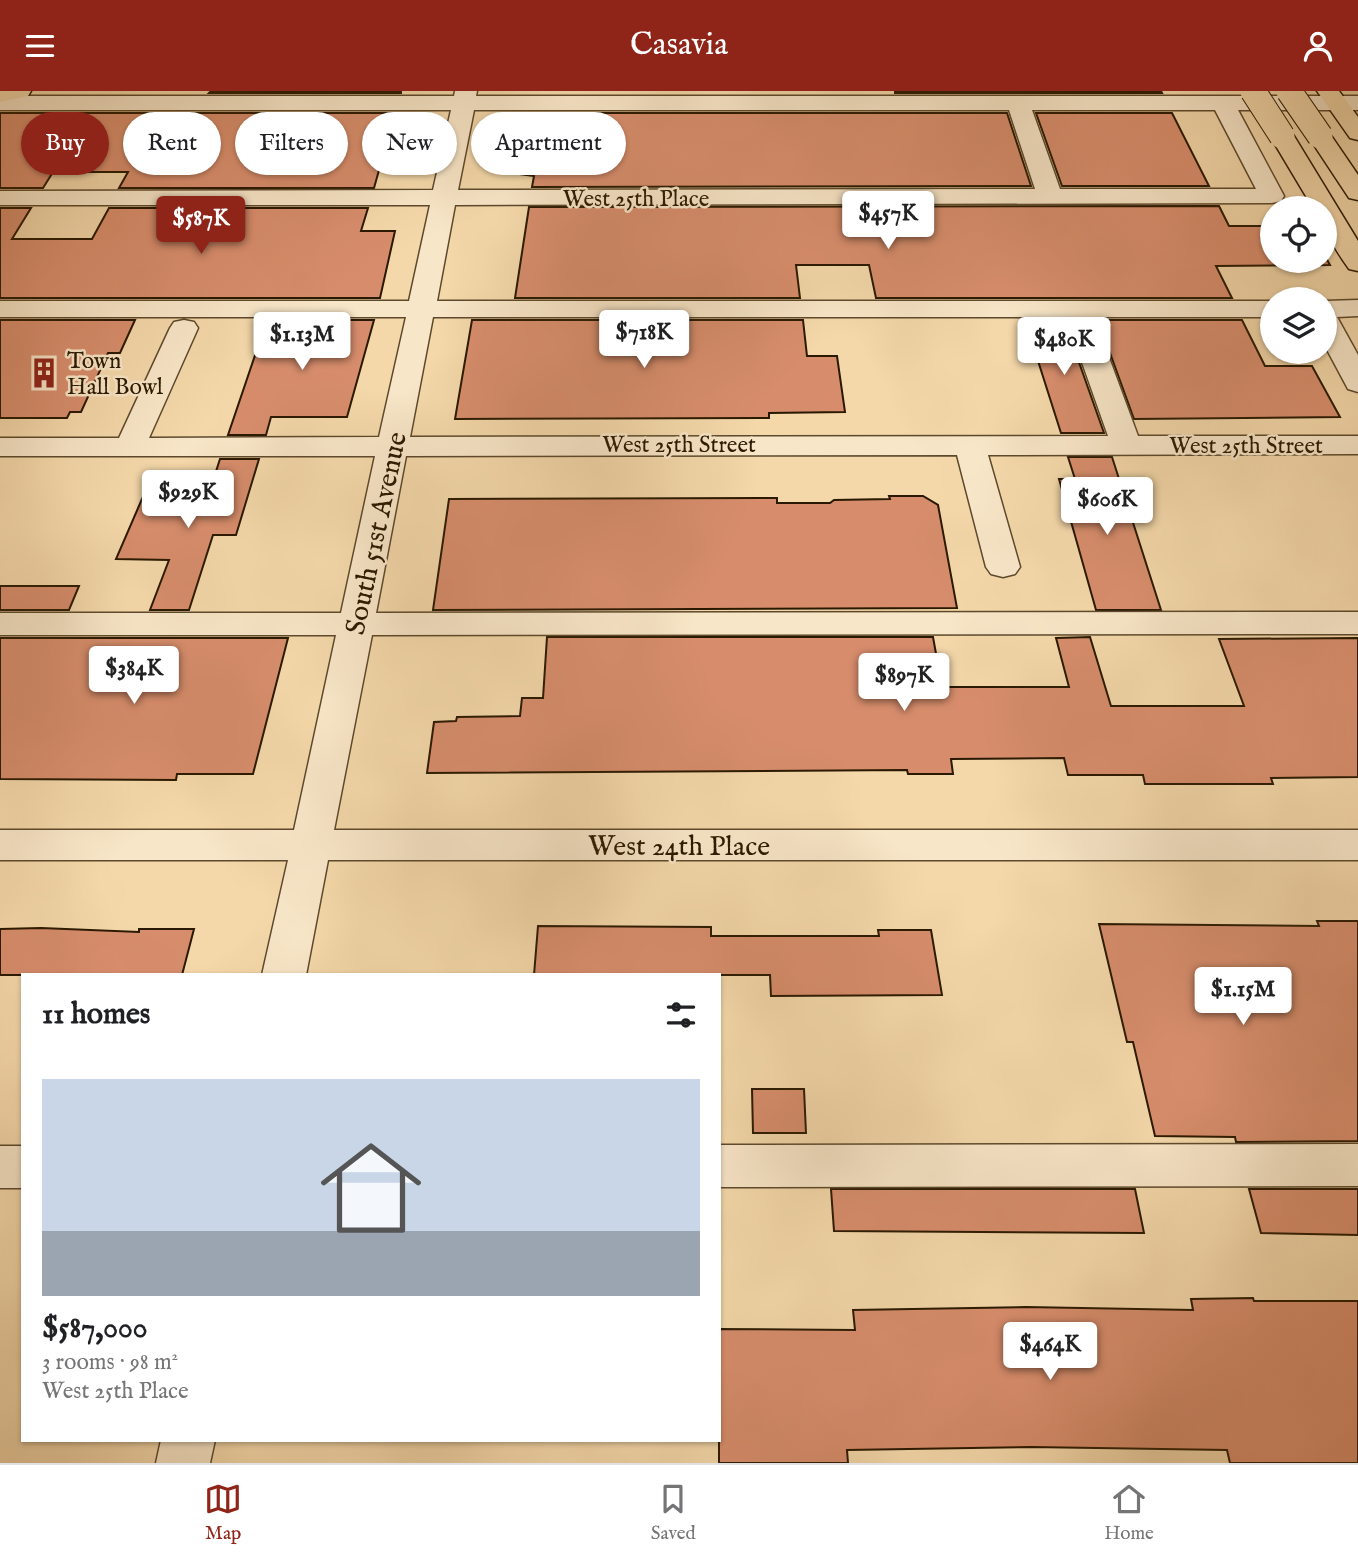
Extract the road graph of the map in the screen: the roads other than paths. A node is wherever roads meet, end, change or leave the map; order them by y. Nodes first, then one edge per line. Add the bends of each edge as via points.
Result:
1 (20, 91) edge
2 (1253, 91) edge
3 (1289, 91) edge
4 (0, 95) edge
5 (465, 97) edge
6 (1341, 99) edge
7 (0, 103) edge
8 (1018, 103) junction
9 (1223, 103) junction
10 (1358, 133) edge
11 (1358, 193) edge
12 (1050, 197) junction
13 (0, 198) edge
14 (444, 198) junction
15 (1358, 263) edge
16 (0, 309) edge
17 (421, 309) junction
18 (1077, 309) junction
19 (1260, 309) edge
20 (1337, 309) edge
21 (1358, 309) edge
22 (184, 328) dead end
23 (1337, 342) edge
24 (1358, 383) edge
25 (393, 445) junction
26 (970, 445) junction
27 (1126, 445) junction
28 (1358, 445) edge
29 (130, 446) junction
30 (0, 447) edge
31 (1003, 568) dead end
32 (1358, 622) edge
33 (356, 623) junction
34 (0, 624) edge
35 (0, 845) edge
36 (311, 845) junction
37 (1358, 845) edge
38 (284, 973) edge
39 (1358, 1165) edge
40 (721, 1166) edge
41 (0, 1167) edge
42 (21, 1167) edge
43 (188, 1442) edge
44 (183, 1463) edge

1 - 4 main road
2 - 15 main road, bridge
3 - 11 main road, bridge
5 - 7 street
5 - 8 street
5 - 14 street, South 51st Avenue
6 - 9 street
6 - 10 main road
8 - 9 street
8 - 12 street
9 - 12 street, West 25th Place via 1272,196
12 - 14 street, West 25th Place
13 - 14 street, West 25th Place
14 - 17 street, South 51st Avenue
16 - 17 street
17 - 18 street
17 - 25 street, South 51st Avenue
18 - 19 street
18 - 27 street
20 - 21 street
22 - 29 street
23 - 24 street
25 - 26 street, West 25th Street
25 - 29 street, West 25th Street
25 - 33 street, South 51st Avenue
26 - 27 street, West 25th Street
26 - 31 street
27 - 28 street, West 25th Street
29 - 30 street, West 25th Street
32 - 33 street
33 - 34 street
33 - 36 street, South 51st Avenue
35 - 36 street, West 24th Place
36 - 37 street, West 24th Place
36 - 38 street, South 51st Avenue
39 - 40 street
41 - 42 street
43 - 44 street

